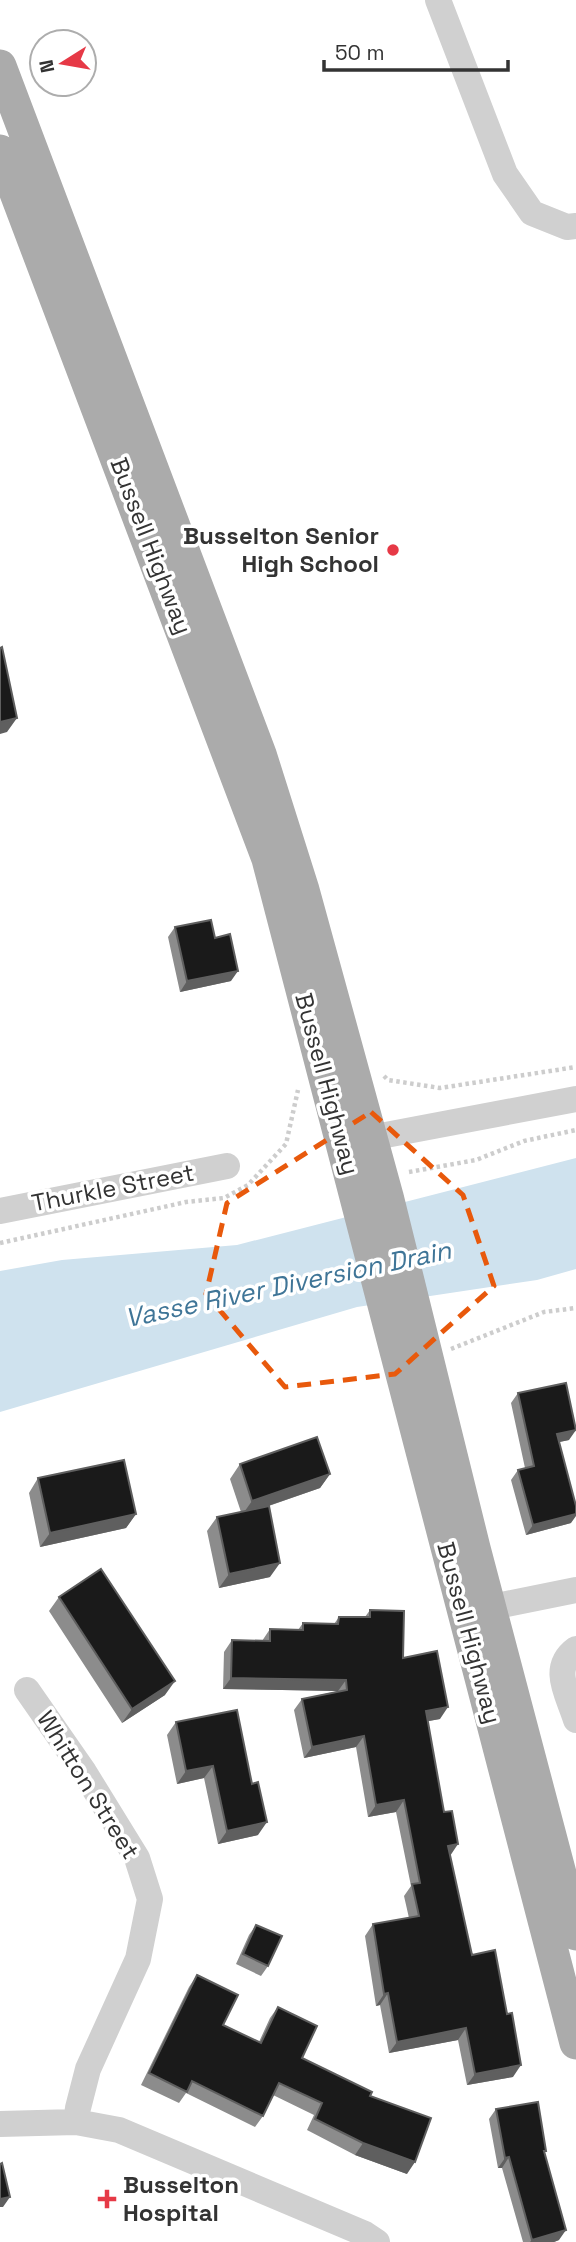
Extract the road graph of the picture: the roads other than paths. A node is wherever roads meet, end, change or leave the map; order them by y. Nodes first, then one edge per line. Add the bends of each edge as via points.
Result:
1 (438, 0) edge
2 (0, 66) edge
3 (0, 151) edge
4 (18, 181) edge
5 (576, 226) edge
6 (576, 1099) edge
7 (356, 1140) junction
8 (226, 1166) dead end
9 (0, 1211) edge
10 (576, 1590) edge
11 (477, 1610) junction
12 (576, 1648) edge
13 (27, 1690) dead end
14 (576, 1720) edge
15 (576, 1934) edge
16 (576, 2043) edge
17 (76, 2122) junction
18 (0, 2124) edge
19 (377, 2242) edge

1 - 5 street via 505,174 532,213 567,227
2 - 4 main road, Bussell Highway
3 - 4 main road, Bussell Highway
4 - 7 main road, Bussell Highway via 268,859
4 - 7 main road, Bussell Highway via 260,754 303,890 349,1063
6 - 7 street
7 - 11 main road, Bussell Highway via 383,1193 406,1330
8 - 9 street, Thurkle Street
10 - 11 street
11 - 15 main road, Bussell Highway
11 - 16 main road, Bussell Highway
12 - 14 street via 567,1655 561,1672
13 - 17 street, Whitton Street via 137,1858 150,1899 138,1959 88,2069
17 - 18 street
17 - 19 street via 143,2138

